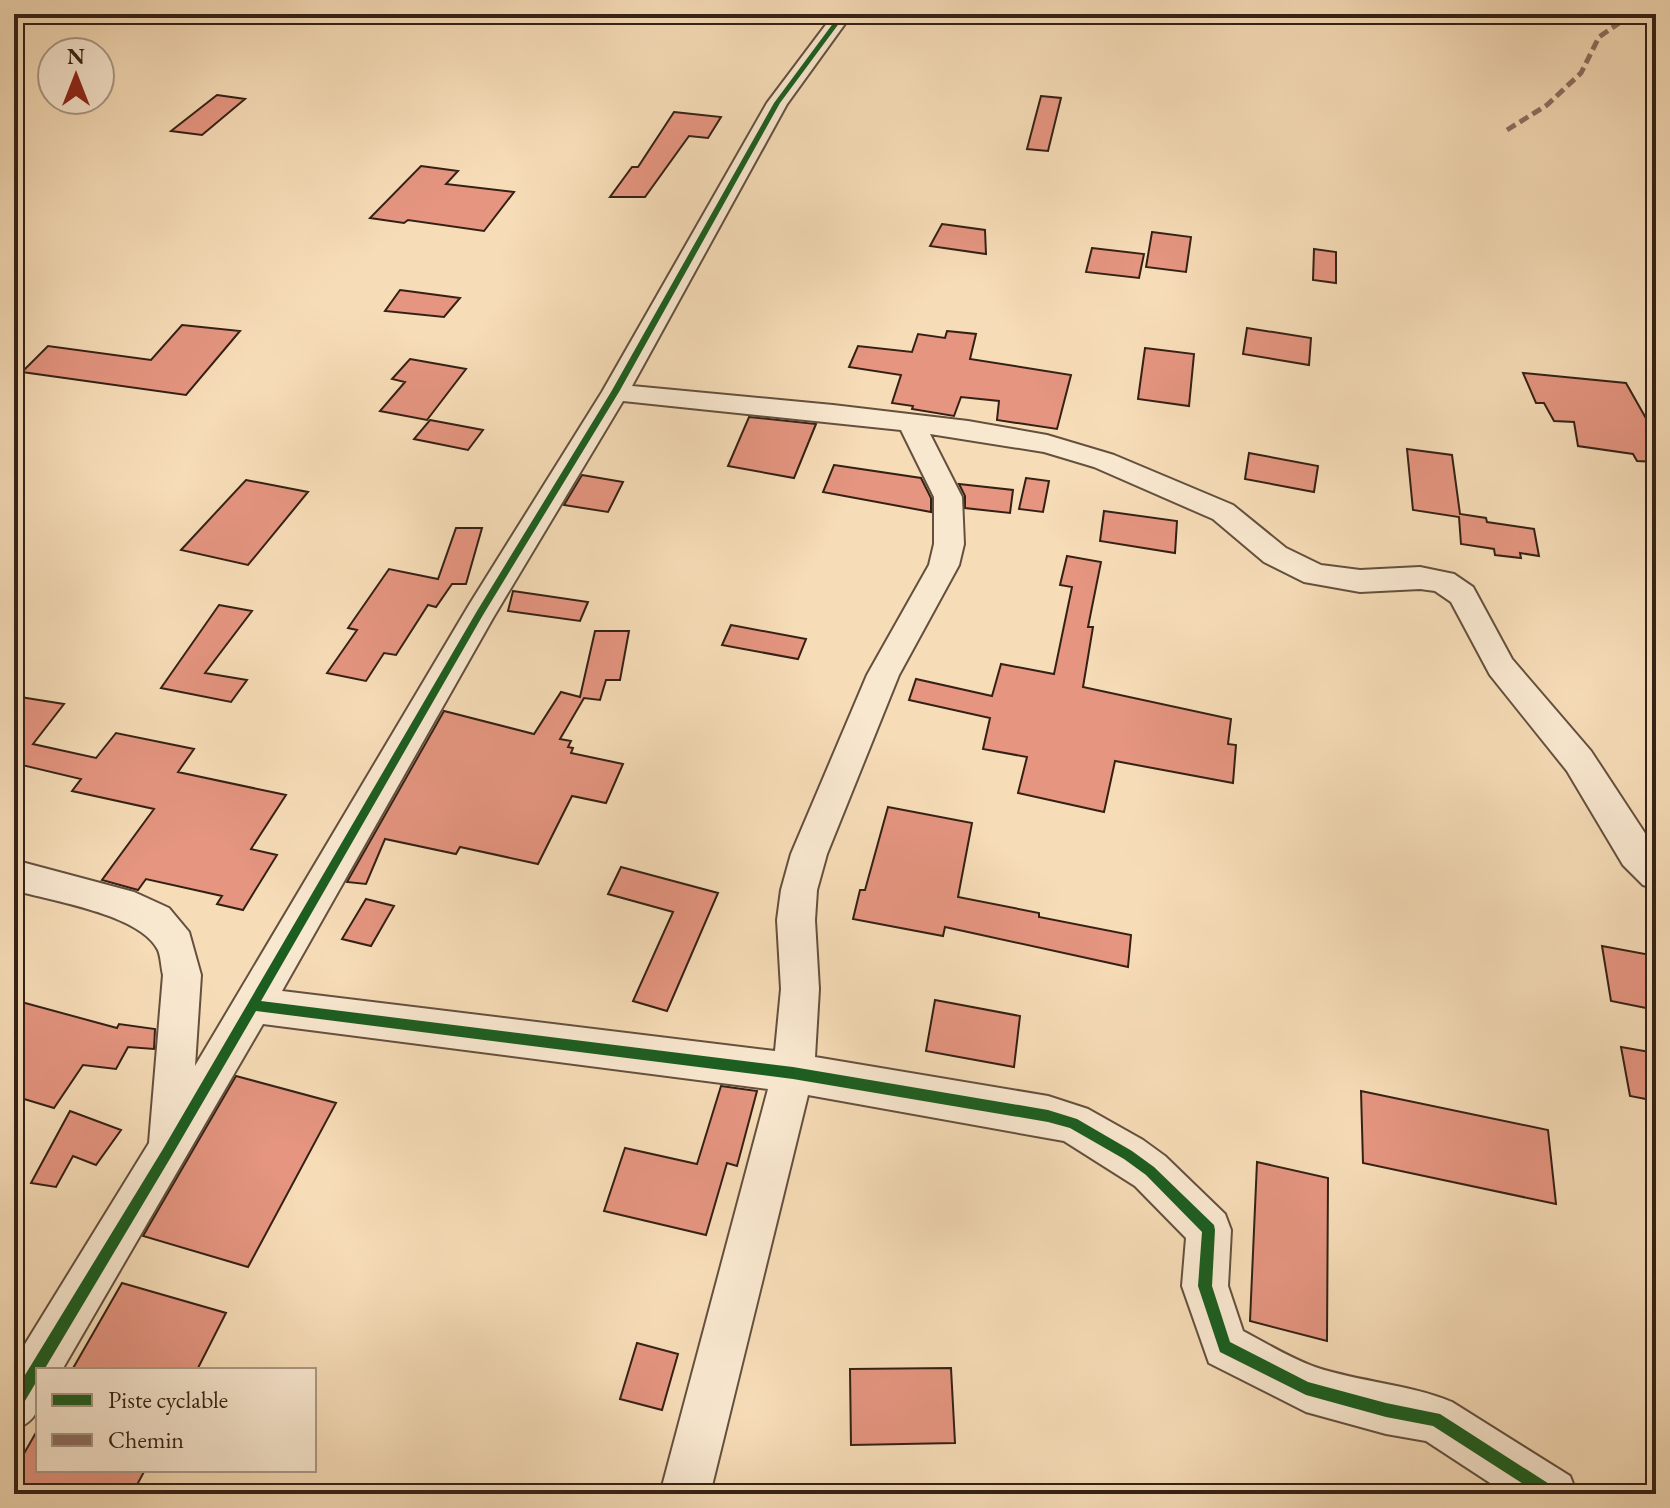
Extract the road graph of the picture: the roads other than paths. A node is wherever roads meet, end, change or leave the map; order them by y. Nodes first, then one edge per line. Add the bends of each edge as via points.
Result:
1 (843, 14) edge
2 (615, 392) junction
3 (912, 424) junction
4 (1656, 874) edge
5 (14, 875) edge
6 (253, 1005) junction
7 (793, 1073) junction
8 (167, 1153) junction
9 (37, 1368) edge
10 (36, 1370) edge
11 (14, 1406) edge
12 (685, 1494) edge
13 (1552, 1494) edge

1 - 2 street via 777,103
2 - 3 street
2 - 6 street
3 - 4 street via 1047,444 1104,461 1223,512 1275,555 1315,575 1360,581 1430,579 1450,586 1462,595 1501,667 1579,761 1636,854
3 - 7 street via 948,497 949,544 944,565 883,675 809,854 796,920 800,989
5 - 8 street via 134,908 156,920 176,944 182,975
6 - 7 street
6 - 8 street
7 - 12 street
7 - 13 street via 1048,1116 1092,1133 1150,1171 1209,1230 1205,1286 1225,1347 1306,1388 1435,1419
8 - 9 street
10 - 11 street

